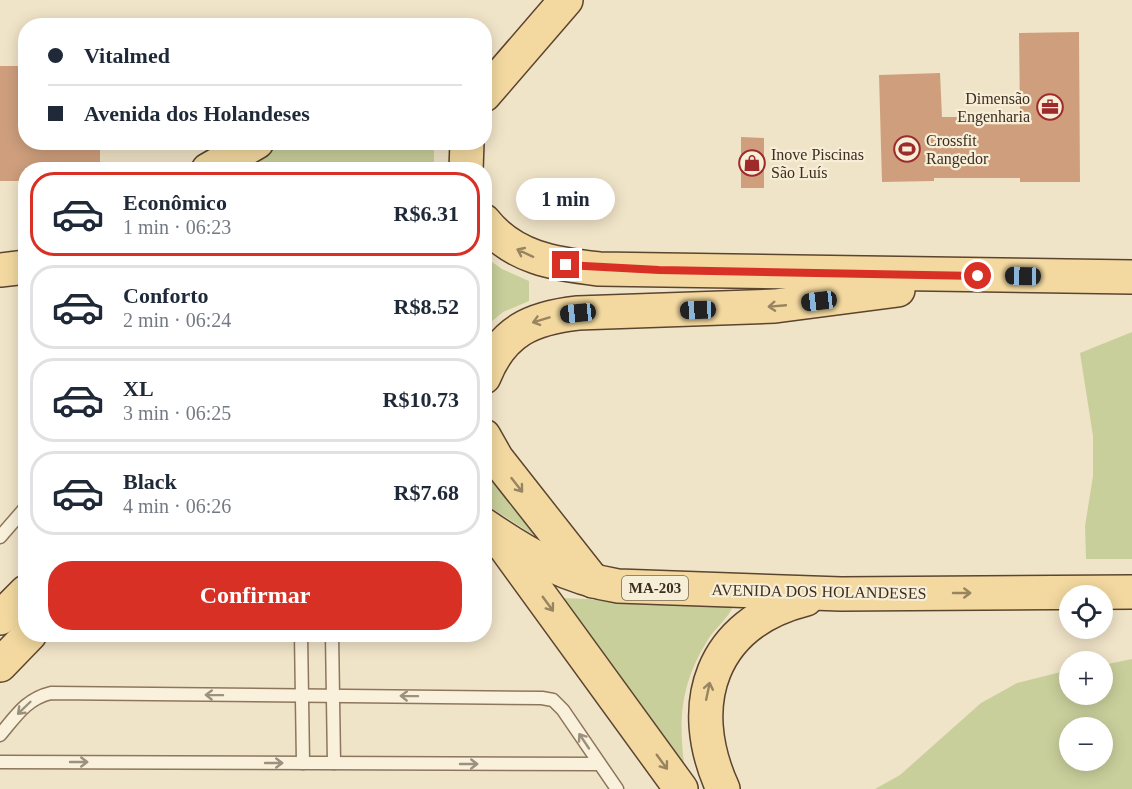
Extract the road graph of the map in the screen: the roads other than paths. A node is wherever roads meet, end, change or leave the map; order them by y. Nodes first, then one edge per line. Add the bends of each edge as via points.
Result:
1 (566, 0) edge
2 (492, 83) edge
3 (243, 150) edge
4 (222, 162) edge
5 (492, 229) edge
6 (18, 268) edge
7 (0, 270) edge
8 (1001, 276) junction
9 (1125, 278) edge
10 (0, 289) edge
11 (18, 290) edge
12 (492, 362) edge
13 (492, 450) edge
14 (18, 516) edge
15 (492, 531) edge
16 (492, 534) edge
17 (0, 537) edge
18 (593, 581) junction
19 (1132, 592) edge
20 (841, 594) junction
21 (18, 600) edge
22 (0, 618) edge
23 (22, 642) edge
24 (301, 642) edge
25 (332, 642) edge
26 (0, 665) edge
27 (302, 696) junction
28 (333, 696) junction
29 (0, 735) edge
30 (0, 762) edge
31 (303, 763) junction
32 (334, 763) junction
33 (599, 764) junction
34 (617, 789) edge
35 (681, 789) edge
36 (723, 789) edge

1 - 2 main road
3 - 4 main road
8 -> 5 main road via 599,269 553,263 529,255 508,244
6 - 7 main road
8 - 9 main road
8 -> 12 main road via 775,306 547,317 509,338
10 - 11 main road
13 -> 18 main road
14 - 17 lane
15 - 18 main road, AVENIDA DOS HOLANDESES / MA-203 via 538,560
16 -> 35 main road via 516,559
18 - 20 main road, AVENIDA DOS HOLANDESES / MA-203 via 633,587
20 -> 19 main road, AVENIDA DOS HOLANDESES / MA-203
36 -> 20 main road via 712,759 705,717 707,689 718,662 733,640 764,615 793,602
21 - 22 main road
23 - 26 main road
24 - 27 lane
25 - 28 lane
27 - 28 lane
27 -> 29 lane via 51,693 24,705
27 - 31 lane
28 - 32 lane
33 -> 28 lane via 553,700
30 -> 31 lane
31 - 32 lane
32 -> 33 lane
33 - 34 lane

